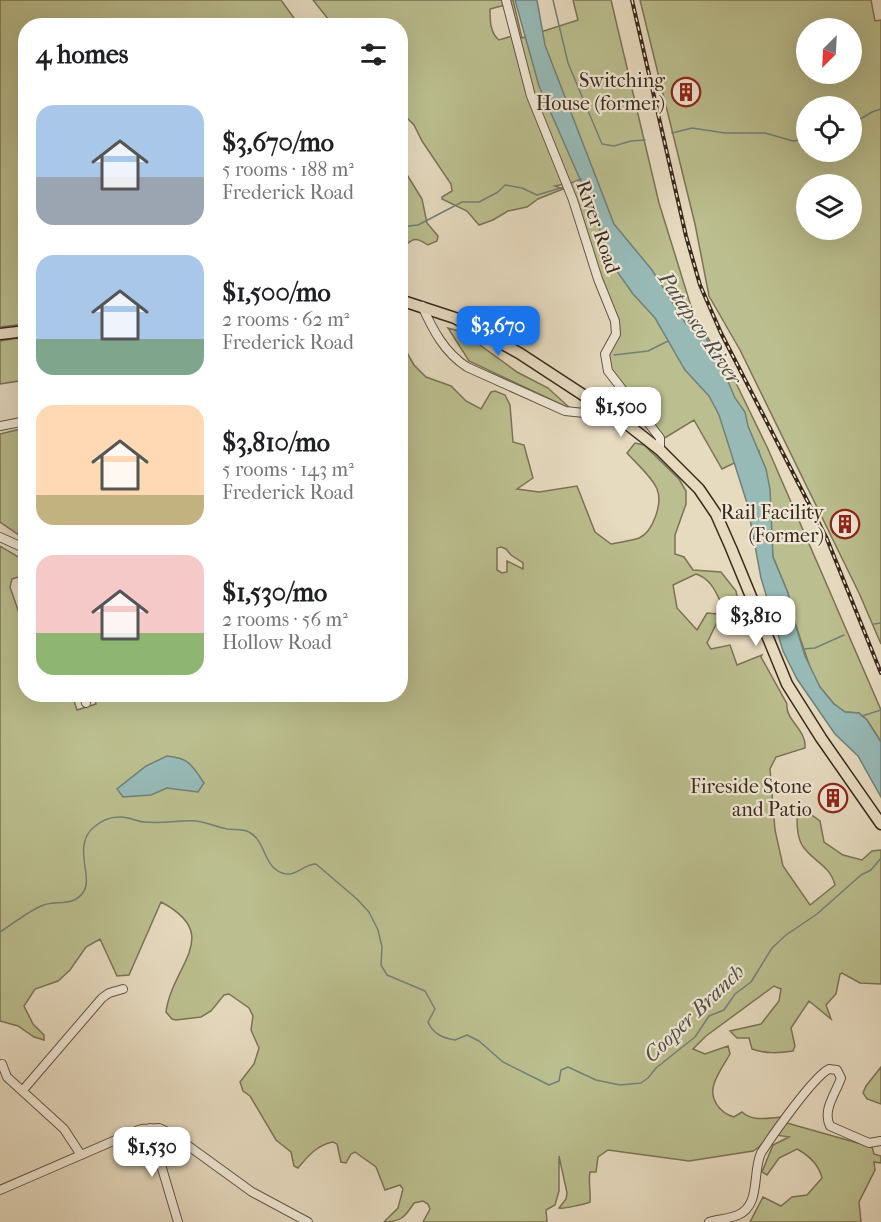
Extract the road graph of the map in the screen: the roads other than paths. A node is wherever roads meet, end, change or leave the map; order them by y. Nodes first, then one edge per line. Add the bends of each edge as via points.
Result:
1 (506, 0) edge
2 (408, 302) edge
3 (422, 306) junction
4 (18, 332) edge
5 (0, 334) edge
6 (598, 404) junction
7 (18, 423) edge
8 (0, 426) edge
9 (660, 450) junction
10 (0, 537) edge
11 (18, 545) edge
12 (881, 824) edge
13 (123, 988) dead end
14 (2, 1064) dead end
15 (23, 1090) junction
16 (150, 1128) junction
17 (881, 1141) edge
18 (81, 1155) junction
19 (0, 1190) edge
20 (178, 1222) edge
21 (308, 1222) edge
22 (709, 1222) edge

1 - 9 street, River Road via 531,96 615,321 616,334 605,354 608,371 660,438
2 - 3 main road
3 - 6 main road via 493,337
3 - 6 street via 439,339 467,367 565,411 584,413
4 - 5 main road
6 - 9 main road
7 - 8 street
9 - 12 main road via 709,501 787,684
10 - 11 street
13 - 15 street via 102,998
14 - 15 street via 7,1077
15 - 18 street via 64,1129
16 - 18 street
16 - 20 street
16 - 21 street via 172,1134 243,1186
17 - 22 street via 869,1143 830,1126 827,1111 841,1078 833,1068 824,1072 759,1157 749,1206 736,1216
18 - 19 street

